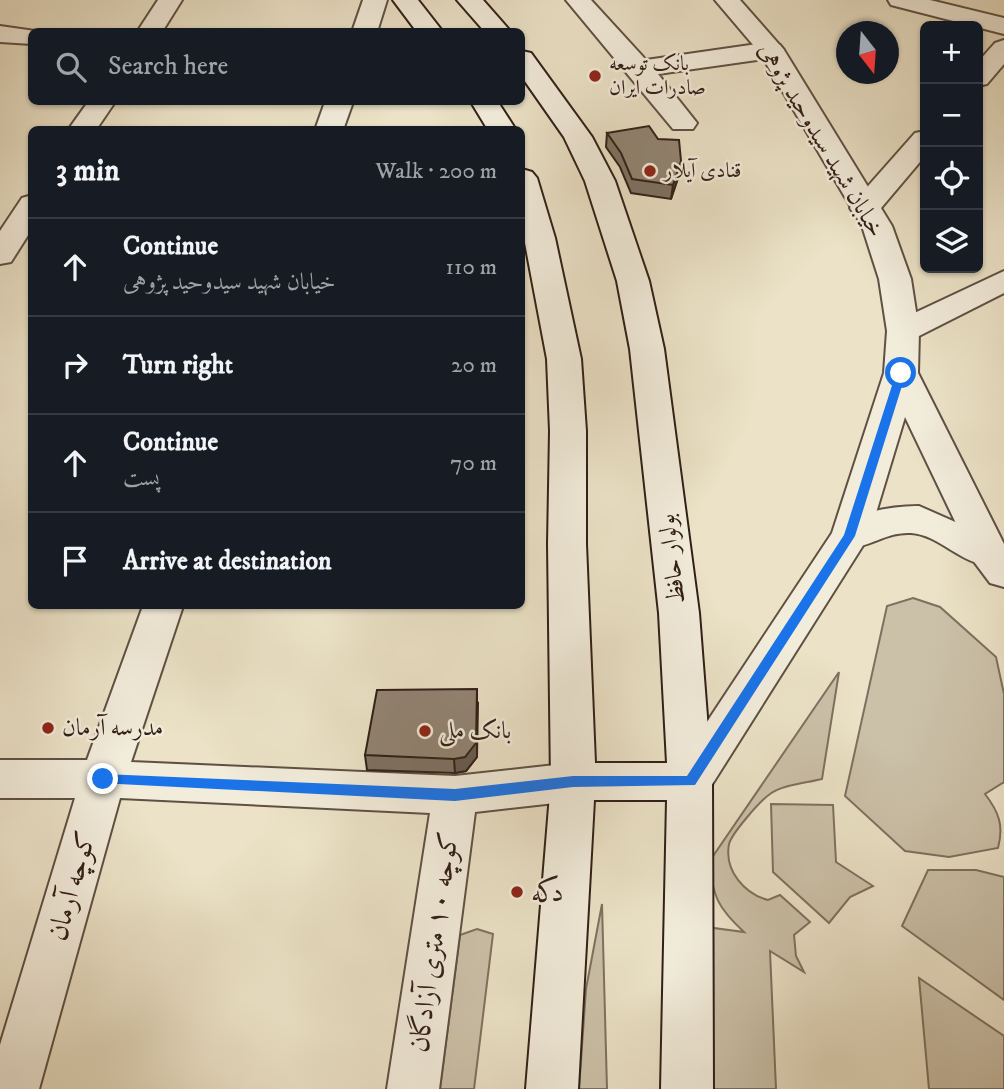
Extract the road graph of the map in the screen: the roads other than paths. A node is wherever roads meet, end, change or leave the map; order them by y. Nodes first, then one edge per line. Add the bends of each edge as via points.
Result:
1 (170, 0) edge
2 (375, 0) edge
3 (404, 0) edge
4 (469, 0) edge
5 (578, 0) edge
6 (727, 0) edge
7 (920, 2) edge
8 (1004, 26) edge
9 (152, 28) edge
10 (365, 28) edge
11 (428, 28) edge
12 (495, 28) edge
13 (0, 34) edge
14 (28, 36) edge
15 (1004, 48) edge
16 (771, 50) junction
17 (525, 64) edge
18 (640, 69) junction
19 (983, 72) edge
20 (99, 105) edge
21 (338, 105) edge
22 (487, 105) edge
23 (682, 123) dead end
24 (85, 126) edge
25 (330, 126) edge
26 (500, 126) edge
27 (920, 145) edge
28 (525, 188) edge
29 (865, 208) junction
30 (28, 212) edge
31 (15, 239) edge
32 (1004, 281) edge
33 (903, 331) junction
34 (901, 373) junction
35 (849, 536) junction
36 (996, 563) edge
37 (162, 609) edge
38 (0, 779) edge
39 (103, 779) junction
40 (690, 781) junction
41 (573, 782) junction
42 (455, 795) junction
43 (13, 1089) edge
44 (414, 1089) edge
45 (552, 1089) edge
46 (687, 1089) edge

1 - 9 street
2 - 10 street
3 - 11 street
4 - 12 street
5 - 18 street
6 - 16 street, خیابان شهید سیدوحید پژوهی
7 - 8 street
13 - 14 street
15 - 19 street
16 - 18 street
16 - 29 street, خیابان شهید سیدوحید پژوهی
17 - 40 street, بولوار حافظ via 578,137 600,181 633,281 647,349 679,613
18 - 23 street
20 - 24 street
21 - 25 street
22 - 26 street
27 - 29 street
28 - 41 street via 540,238 564,359
29 - 33 street, خیابان شهید سیدوحید پژوهی via 877,226 895,279
30 - 31 street
32 - 33 street
33 - 34 street, خیابان شهید سیدوحید پژوهی
34 - 35 street, خیابان شهید سیدوحید پژوهی
34 - 36 street
35 - 36 street via 890,520 919,519
35 - 40 street, خیابان شهید سیدوحید پژوهی
37 - 39 street, کوچه آرمان
38 - 39 street
39 - 42 street
39 - 43 street, کوچه آرمان
40 - 41 street
40 - 46 street, بولوار حافظ
41 - 42 street
41 - 45 street
42 - 44 street, کوچه ۱۰ متری آزادگان

